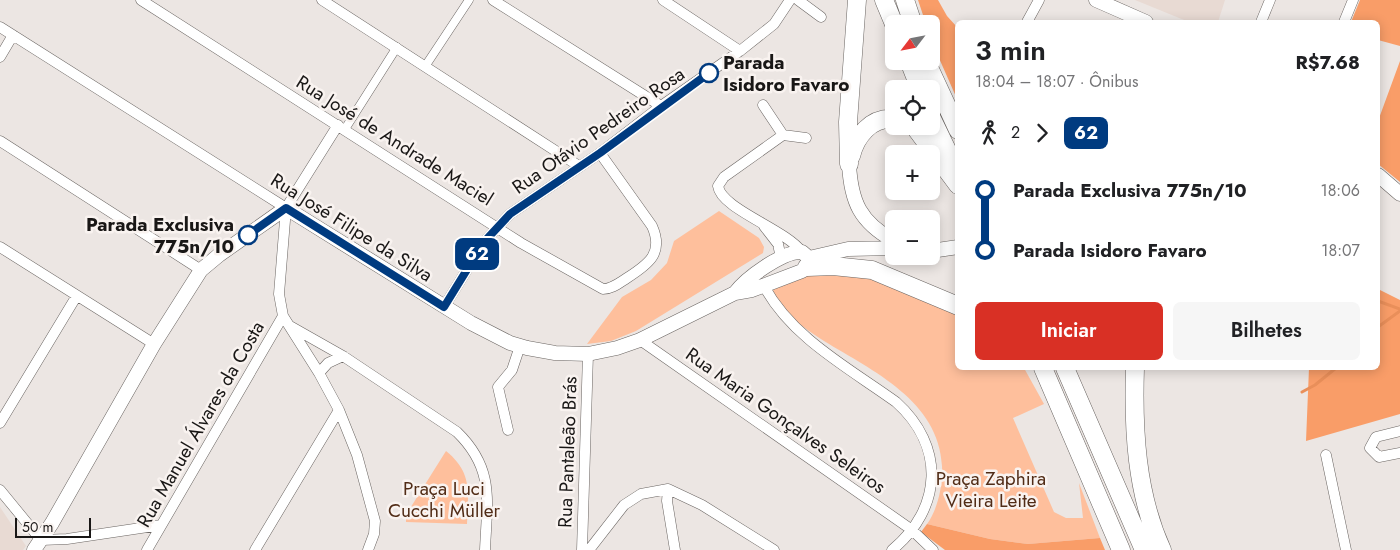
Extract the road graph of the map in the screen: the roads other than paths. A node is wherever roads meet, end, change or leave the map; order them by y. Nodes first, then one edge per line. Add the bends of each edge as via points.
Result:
1 (141, 0) edge
2 (322, 0) edge
3 (469, 0) edge
4 (494, 0) edge
5 (663, 0) edge
6 (790, 0) edge
7 (798, 0) edge
8 (857, 0) edge
9 (884, 0) edge
10 (904, 0) edge
11 (1039, 0) edge
12 (1096, 0) edge
13 (1270, 0) edge
14 (1353, 0) edge
15 (677, 4) edge
16 (890, 15) edge
17 (910, 15) edge
18 (821, 17) dead end
19 (1028, 20) edge
20 (1141, 20) edge
21 (1262, 20) edge
22 (1345, 20) edge
23 (0, 27) edge
24 (13, 35) junction
25 (397, 47) junction
26 (740, 51) junction
27 (0, 56) edge
28 (426, 65) junction
29 (930, 70) edge
30 (763, 105) dead end
31 (661, 106) junction
32 (885, 118) edge
33 (955, 124) edge
34 (342, 127) junction
35 (783, 135) junction
36 (921, 135) edge
37 (940, 135) edge
38 (806, 138) dead end
39 (0, 141) edge
40 (600, 153) junction
41 (850, 164) junction
42 (579, 166) junction
43 (955, 167) edge
44 (1380, 177) edge
45 (955, 181) edge
46 (1400, 194) edge
47 (286, 208) junction
48 (764, 225) junction
49 (498, 226) junction
50 (885, 235) edge
51 (0, 247) edge
52 (955, 247) edge
53 (885, 248) edge
54 (940, 250) edge
55 (781, 258) junction
56 (806, 259) junction
57 (201, 270) junction
58 (762, 270) junction
59 (764, 286) junction
60 (735, 292) junction
61 (76, 297) junction
62 (955, 305) edge
63 (444, 307) junction
64 (285, 320) junction
65 (640, 340) junction
66 (154, 344) junction
67 (520, 346) junction
68 (588, 354) junction
69 (343, 356) junction
70 (1033, 370) edge
71 (1045, 370) edge
72 (1066, 370) edge
73 (1135, 370) edge
74 (319, 373) junction
75 (338, 410) junction
76 (0, 423) edge
77 (508, 430) dead end
78 (1400, 431) edge
79 (1075, 440) junction
80 (1400, 453) edge
81 (1326, 455) dead end
82 (1109, 467) junction
83 (668, 489) junction
84 (0, 490) edge
85 (160, 525) junction
86 (912, 530) junction
87 (1154, 532) junction
88 (38, 545) edge
89 (147, 550) edge
90 (255, 550) edge
91 (368, 550) edge
92 (486, 550) edge
93 (582, 550) edge
94 (589, 550) edge
95 (675, 550) edge
96 (774, 550) edge
97 (892, 550) edge
98 (933, 550) edge
99 (1121, 550) edge
100 (1144, 550) edge
101 (1162, 550) edge
102 (1346, 550) edge

1 - 34 street, Rua José de Andrade Maciel
2 - 25 street
3 - 28 street
4 - 31 street
5 - 15 street
6 - 26 street, Rua Otávio Pedreiro Rosa via 774,24
7 - 18 street
8 - 41 highway via 848,122
9 - 16 highway
10 - 17 highway
11 - 19 street
12 - 20 main road
13 - 21 street
14 - 22 street
15 - 26 street
23 - 24 street, Rua José Filipe da Silva
24 - 27 street
24 - 47 street, Rua José Filipe da Silva
25 - 28 street
25 - 34 street
26 - 31 street, Rua Otávio Pedreiro Rosa
28 - 42 street
29 - 33 highway
30 - 35 street
31 - 40 street, Rua Otávio Pedreiro Rosa
32 - 41 highway via 865,129 852,151
34 - 47 street
34 - 49 street, Rua José de Andrade Maciel
35 - 38 street
35 - 48 street via 724,177 718,186 724,200
36 - 45 highway
37 - 43 highway
39 - 57 street
40 - 42 street, Rua Otávio Pedreiro Rosa
40 - 49 street, Rua José de Andrade Maciel via 657,237 654,255 641,269 614,286 602,289 521,243
41 - 50 main road via 856,205 867,221
42 - 49 street, Rua Otávio Pedreiro Rosa
44 - 46 main road
47 - 57 main road
47 - 63 main road, Rua José Filipe da Silva
47 - 64 street via 279,294
48 - 55 street via 778,244
48 - 56 street via 786,236
49 - 63 street, Rua Otávio Pedreiro Rosa via 484,242
51 - 61 street
52 - 54 main road
53 - 56 main road, Rua José Filipe da Silva via 848,249
55 - 56 main road, Rua José Filipe da Silva via 794,252
55 - 58 main road, Rua José Filipe da Silva
56 - 59 main road, Rua José Filipe da Silva
56 - 62 highway via 872,270
57 - 66 main road
58 - 59 main road
58 - 60 main road, Rua José Filipe da Silva
59 - 60 main road, Rua José Filipe da Silva
59 - 86 street via 799,332 896,402 925,438 930,486 924,513
60 - 65 main road, Rua José Filipe da Silva
61 - 66 street
61 - 76 street
63 - 67 main road, Rua José Filipe da Silva
64 - 69 street
64 - 74 street
64 - 85 street, Rua Manuel Álvares da Costa
65 - 68 main road, Rua José Filipe da Silva
65 - 86 street, Rua Maria Gonçalves Seleiros
66 - 88 main road
67 - 68 main road, Rua José Filipe da Silva via 555,353
67 - 77 street via 512,370 498,387
68 - 93 street, Rua Pantaleão Brás
69 - 74 street via 328,363
69 - 92 street via 457,432 473,450 487,486
70 - 79 highway
71 - 79 highway
72 - 82 highway
73 - 87 highway via 1136,446
74 - 75 street
75 - 90 street
75 - 91 street via 357,455 375,521
78 - 80 street via 1376,437 1370,448 1379,457
79 - 99 highway
81 - 102 street
82 - 87 highway
82 - 100 highway
83 - 94 street via 641,494 624,505
83 - 95 street
83 - 96 street via 702,505
84 - 88 street
85 - 88 street
85 - 89 street, Rua Manuel Álvares da Costa
86 - 97 street
86 - 98 street, Rua Maria Gonçalves Seleiros
87 - 101 highway

